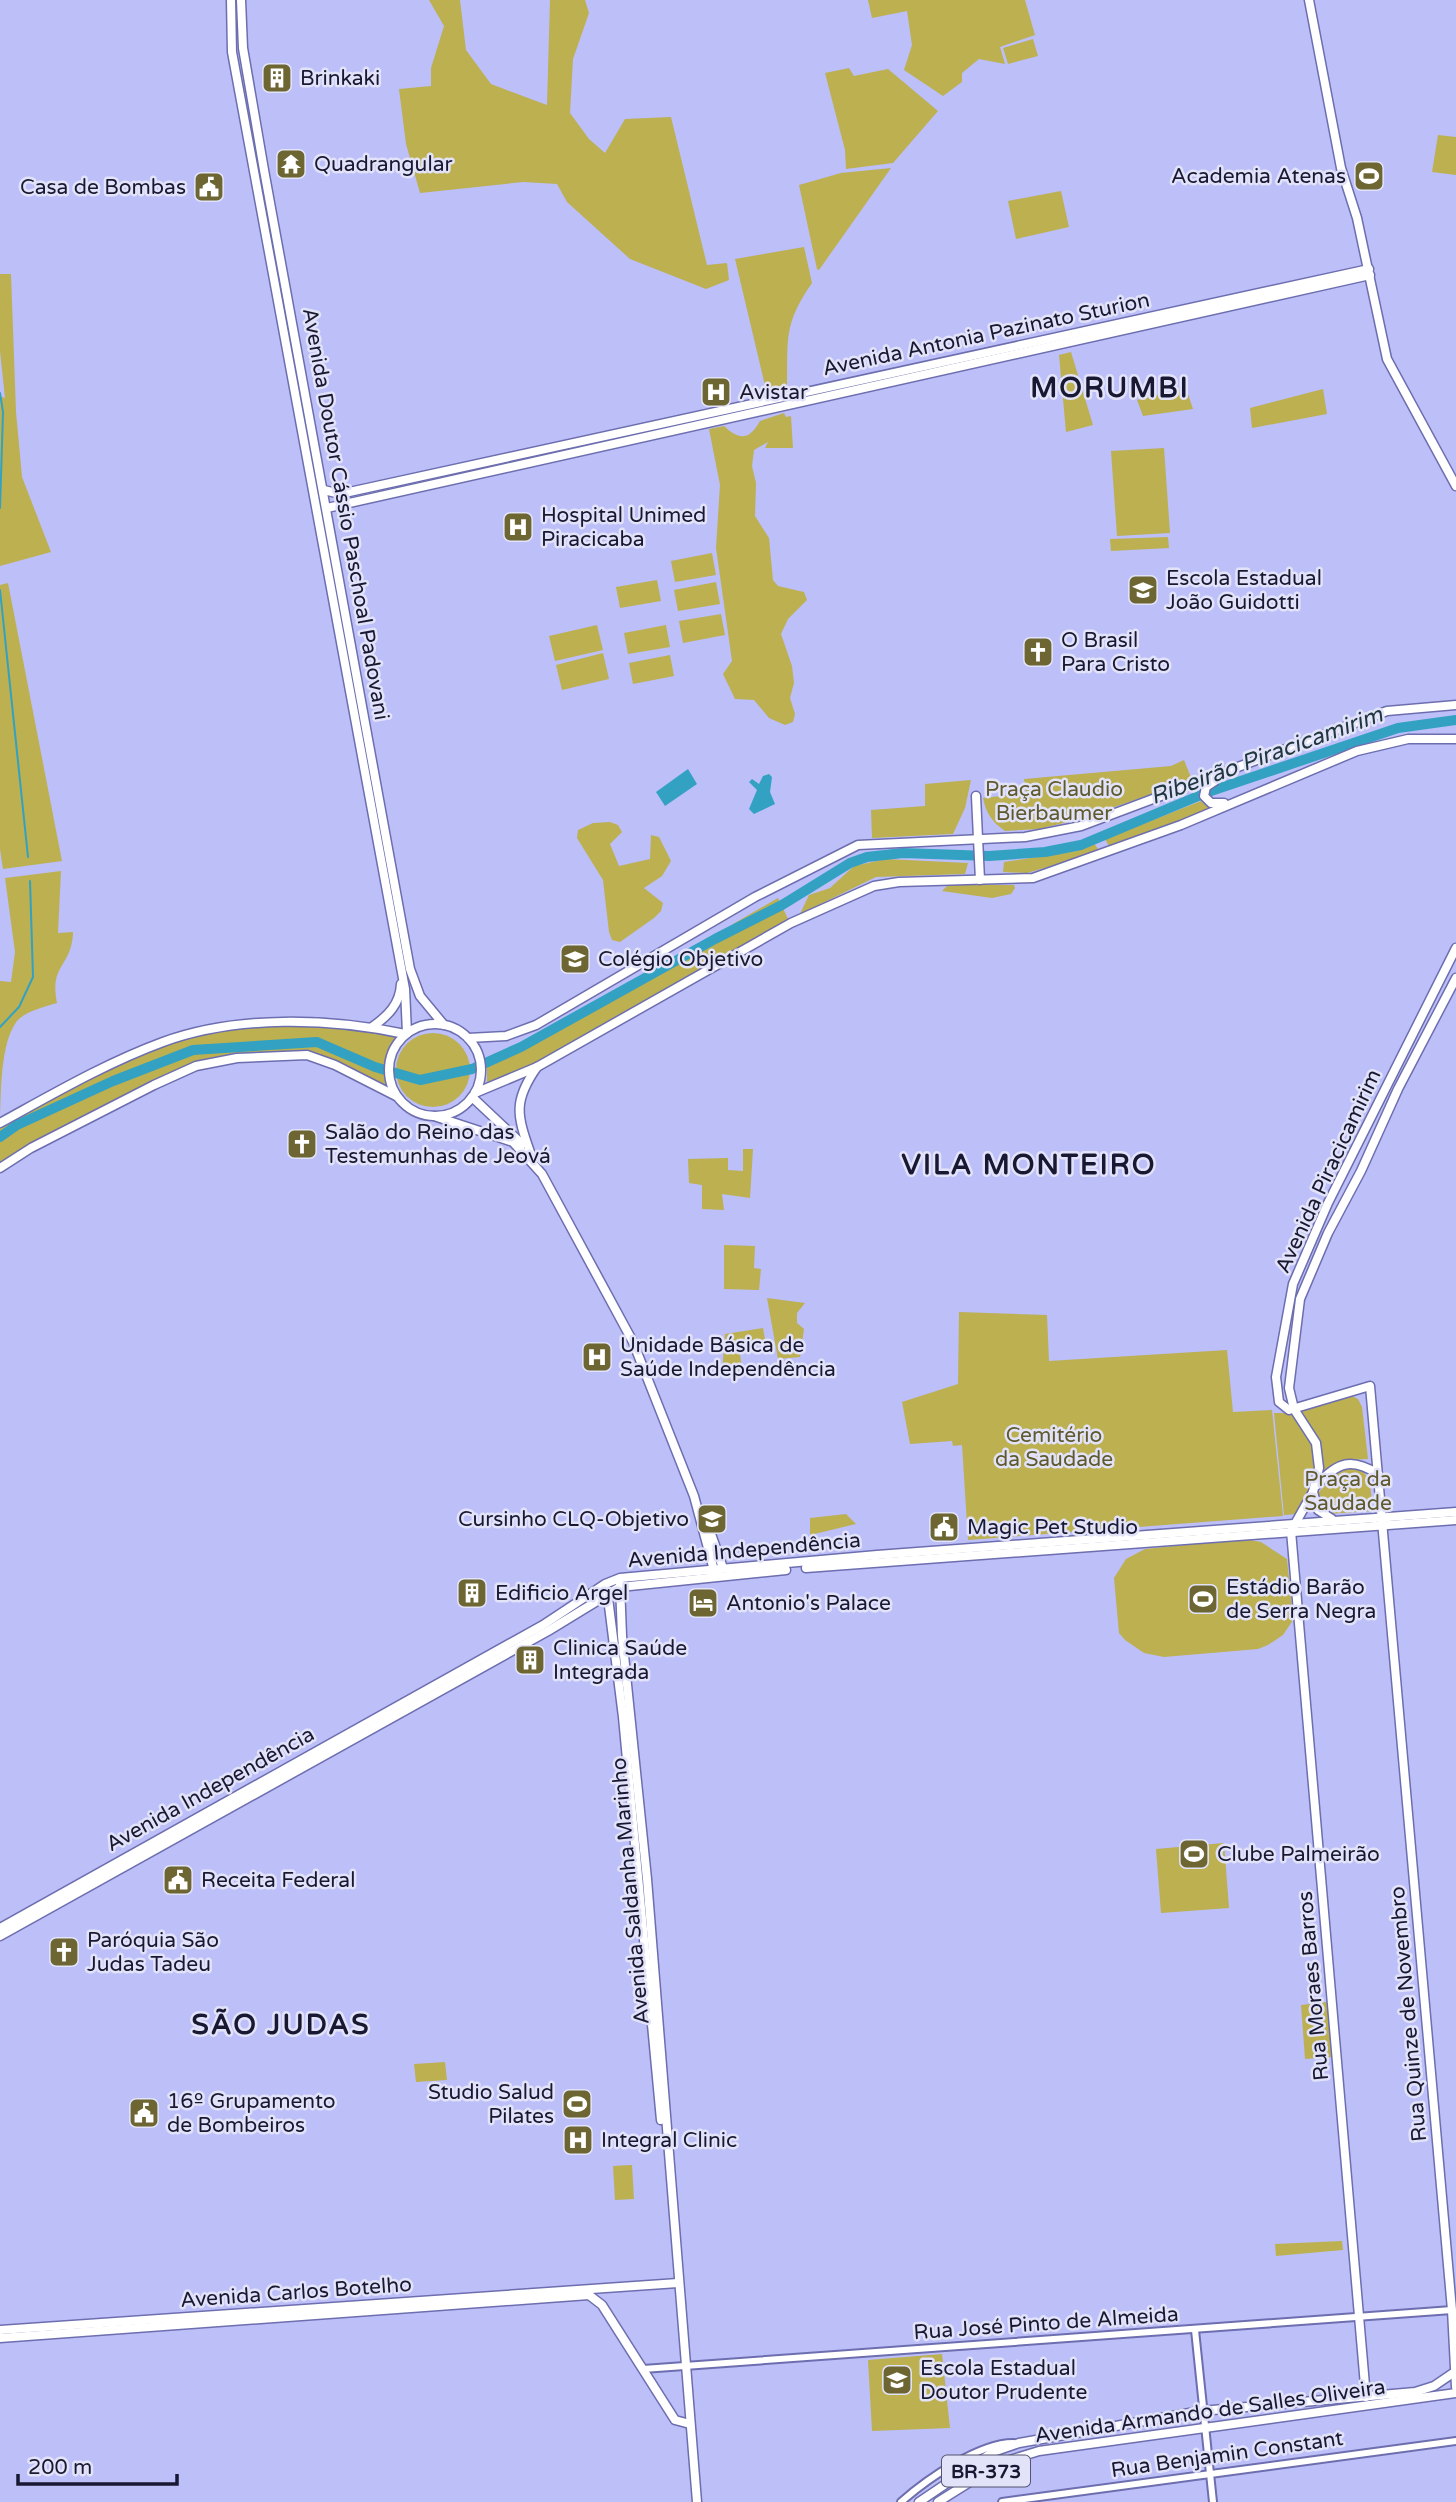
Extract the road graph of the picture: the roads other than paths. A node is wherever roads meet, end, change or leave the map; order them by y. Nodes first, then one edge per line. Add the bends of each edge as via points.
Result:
1 (231, 0) edge
2 (241, 0) edge
3 (1309, 0) edge
4 (260, 198) junction
5 (274, 219) junction
6 (1369, 272) junction
7 (1225, 299) junction
8 (1210, 303) junction
9 (1219, 309) junction
10 (1030, 342) junction
11 (1015, 356) junction
12 (298, 408) junction
13 (309, 408) junction
14 (615, 433) junction
15 (586, 439) junction
16 (612, 445) junction
17 (584, 451) junction
18 (461, 467) junction
19 (1456, 486) edge
20 (412, 489) junction
21 (324, 490) junction
22 (327, 508) junction
23 (324, 553) junction
24 (336, 556) junction
25 (344, 663) junction
26 (361, 700) junction
27 (1456, 705) edge
28 (1456, 739) edge
29 (1242, 766) junction
30 (1247, 795) junction
31 (976, 796) dead end
32 (978, 838) junction
33 (980, 880) junction
34 (1456, 948) edge
35 (402, 975) junction
36 (1456, 978) edge
37 (444, 1025) junction
38 (372, 1027) junction
39 (406, 1033) junction
40 (468, 1038) junction
41 (1402, 1054) junction
42 (1412, 1060) junction
43 (537, 1067) junction
44 (473, 1095) junction
45 (396, 1096) junction
46 (434, 1116) junction
47 (0, 1123) edge
48 (530, 1152) junction
49 (1352, 1156) junction
50 (0, 1168) edge
51 (1361, 1171) junction
52 (1290, 1297) junction
53 (1297, 1307) junction
54 (1287, 1314) junction
55 (1294, 1352) junction
56 (1294, 1409) junction
57 (1378, 1474) junction
58 (1313, 1491) junction
59 (1456, 1512) edge
60 (1335, 1520) junction
61 (1382, 1520) junction
62 (1456, 1520) edge
63 (1293, 1527) junction
64 (1122, 1536) junction
65 (1034, 1552) junction
66 (767, 1566) junction
67 (718, 1572) junction
68 (620, 1582) junction
69 (606, 1584) junction
70 (608, 1594) junction
71 (543, 1625) junction
72 (527, 1642) junction
73 (0, 1931) edge
74 (671, 2202) junction
75 (678, 2283) junction
76 (598, 2288) junction
77 (582, 2295) junction
78 (597, 2300) junction
79 (1452, 2310) junction
80 (1359, 2318) junction
81 (0, 2330) edge
82 (1195, 2330) junction
83 (0, 2338) edge
84 (685, 2367) junction
85 (643, 2369) junction
86 (1455, 2372) edge
87 (1456, 2387) edge
88 (1456, 2393) edge
89 (1366, 2396) junction
90 (1201, 2411) junction
91 (690, 2424) junction
92 (1203, 2427) junction
93 (1456, 2441) edge
94 (1019, 2443) junction
95 (1210, 2475) junction
96 (697, 2502) edge
97 (901, 2502) edge
98 (919, 2502) edge
99 (938, 2502) edge
100 (1002, 2502) edge
101 (1213, 2502) edge

1 - 4 main road, Avenida Doutor Cássio Paschoal Padovani via 232,52
2 - 5 main road, Avenida Doutor Cássio Paschoal Padovani via 243,48
3 - 6 main road via 1341,168
4 - 5 main road via 266,198
4 - 12 main road, Avenida Doutor Cássio Paschoal Padovani
5 - 13 main road, Avenida Doutor Cássio Paschoal Padovani
6 - 7 main road, Avenida Antonia Pazinato Sturion
6 - 9 main road, Avenida Antonia Pazinato Sturion
6 - 19 main road via 1392,371
7 - 8 main road, Avenida Antonia Pazinato Sturion
7 - 9 main road
8 - 9 main road
8 - 10 main road, Avenida Antonia Pazinato Sturion
9 - 11 main road, Avenida Antonia Pazinato Sturion
10 - 11 main road via 1017,348
10 - 14 main road, Avenida Antonia Pazinato Sturion
11 - 16 main road, Avenida Antonia Pazinato Sturion
12 - 13 main road via 301,401
12 - 23 main road, Avenida Doutor Cássio Paschoal Padovani
13 - 21 main road, Avenida Doutor Cássio Paschoal Padovani
14 - 15 main road, Avenida Antonia Pazinato Sturion
14 - 16 main road
15 - 17 main road
15 - 18 main road, Avenida Antonia Pazinato Sturion
16 - 17 main road, Avenida Antonia Pazinato Sturion
17 - 20 main road, Avenida Antonia Pazinato Sturion
18 - 20 main road via 455,474 416,483
18 - 21 main road, Avenida Antonia Pazinato Sturion via 340,494
20 - 22 main road, Avenida Antonia Pazinato Sturion
21 - 22 main road, Avenida Doutor Cássio Paschoal Padovani
22 - 24 main road, Avenida Doutor Cássio Paschoal Padovani
23 - 24 main road
23 - 25 main road, Avenida Doutor Cássio Paschoal Padovani
24 - 26 main road, Avenida Doutor Cássio Paschoal Padovani
25 - 26 main road via 351,664
25 - 35 main road, Avenida Doutor Cássio Paschoal Padovani
26 - 37 main road, Avenida Doutor Cássio Paschoal Padovani via 410,968 420,996
27 - 29 main road via 1387,711
28 - 30 main road via 1380,744
29 - 30 main road via 1206,787 1205,796 1219,804
29 - 32 main road via 1081,825 1025,837
30 - 33 main road via 1181,825 1033,878
31 - 32 main road
32 - 33 main road
32 - 40 main road via 858,845 755,897 536,1025 506,1036
33 - 43 main road via 899,882 836,901
34 - 41 main road, Avenida Piracicamirim
35 - 38 main road via 401,995 391,1013
35 - 39 main road, Avenida Doutor Cássio Paschoal Padovani via 408,1004
36 - 42 main road, Avenida Piracicamirim
37 - 39 main road via 425,1025
37 - 40 main road
38 - 39 main road
38 - 47 main road via 278,1022 187,1035 106,1066
39 - 45 main road via 391,1054 389,1066
40 - 44 main road via 480,1065
41 - 42 main road
41 - 49 main road, Avenida Piracicamirim
42 - 51 main road, Avenida Piracicamirim
43 - 44 main road
43 - 48 main road via 519,1101 521,1128
44 - 46 main road via 455,1111
44 - 48 main road
45 - 46 main road via 419,1114
45 - 50 main road via 307,1055 237,1058 186,1071
46 - 67 main road via 513,1142 542,1174 633,1342 694,1496
48 - 67 main road via 551,1180 636,1339 698,1493
49 - 51 main road
49 - 52 main road, Avenida Piracicamirim via 1314,1233
51 - 53 main road, Avenida Piracicamirim
52 - 53 main road
52 - 54 main road, Avenida Piracicamirim
53 - 55 main road, Avenida Piracicamirim
54 - 55 main road
54 - 56 main road, Avenida Piracicamirim via 1277,1364 1277,1394 1284,1408
55 - 56 main road, Avenida Piracicamirim via 1289,1388
56 - 57 main road, Rua Quinze de Novembro via 1370,1386
56 - 58 main road, Avenida Piracicamirim via 1316,1443 1319,1468
57 - 58 main road via 1363,1464 1350,1463 1325,1477
57 - 61 main road, Rua Quinze de Novembro
58 - 60 main road via 1318,1510
58 - 63 main road, Avenida Piracicamirim
59 - 61 main road, Avenida Independência
60 - 61 main road, Avenida Independência
60 - 63 main road, Avenida Independência
61 - 62 main road, Avenida Independência
61 - 63 main road, Avenida Independência
61 - 79 main road, Rua Quinze de Novembro
63 - 64 main road, Avenida Independência
63 - 65 main road, Avenida Independência
63 - 80 main road, Rua Moraes Barros
64 - 65 main road via 1043,1546
64 - 66 main road, Avenida Independência
65 - 67 main road, Avenida Independência
66 - 67 main road, Avenida Independência
66 - 67 main road
67 - 68 main road, Avenida Independência
68 - 69 main road, Avenida Independência
68 - 70 main road, Avenida Independência
68 - 74 main road, Avenida Saldanha Marinho
69 - 70 main road, Avenida Saldanha Marinho
69 - 71 main road, Avenida Independência
70 - 72 main road, Avenida Independência
70 - 74 main road, Avenida Saldanha Marinho via 666,2195
71 - 72 main road
71 - 73 main road, Avenida Independência
72 - 73 main road, Avenida Independência
74 - 75 main road, Avenida Saldanha Marinho
75 - 76 main road, Avenida Carlos Botelho
75 - 84 main road, Avenida Saldanha Marinho
76 - 77 main road
76 - 78 main road
76 - 81 main road, Avenida Carlos Botelho
77 - 78 main road
77 - 83 main road, Avenida Carlos Botelho
78 - 85 main road
79 - 80 street, Rua José Pinto de Almeida
79 - 86 main road, Rua Quinze de Novembro
80 - 82 street, Rua José Pinto de Almeida
80 - 89 main road, Rua Moraes Barros
82 - 84 street, Rua José Pinto de Almeida
82 - 90 street
84 - 85 street, Rua José Pinto de Almeida
84 - 91 main road, Avenida Saldanha Marinho
85 - 91 main road via 676,2420
86 - 87 main road, Rua Quinze de Novembro
86 - 89 main road, Avenida Armando de Salles Oliveira / BR-373 via 1415,2392
88 - 92 main road, Avenida Armando de Salles Oliveira / BR-373
89 - 90 main road, Avenida Armando de Salles Oliveira / BR-373
90 - 92 street
90 - 94 main road, Avenida Armando de Salles Oliveira / BR-373
91 - 96 main road, Avenida Saldanha Marinho
92 - 95 street
92 - 99 main road, Avenida Armando de Salles Oliveira / BR-373 via 1019,2455
93 - 95 street, Rua Benjamin Constant
94 - 97 street via 995,2443 921,2484
94 - 98 main road, Avenida Armando de Salles Oliveira / BR-373 via 981,2459
95 - 100 street, Rua Benjamin Constant
95 - 101 street

